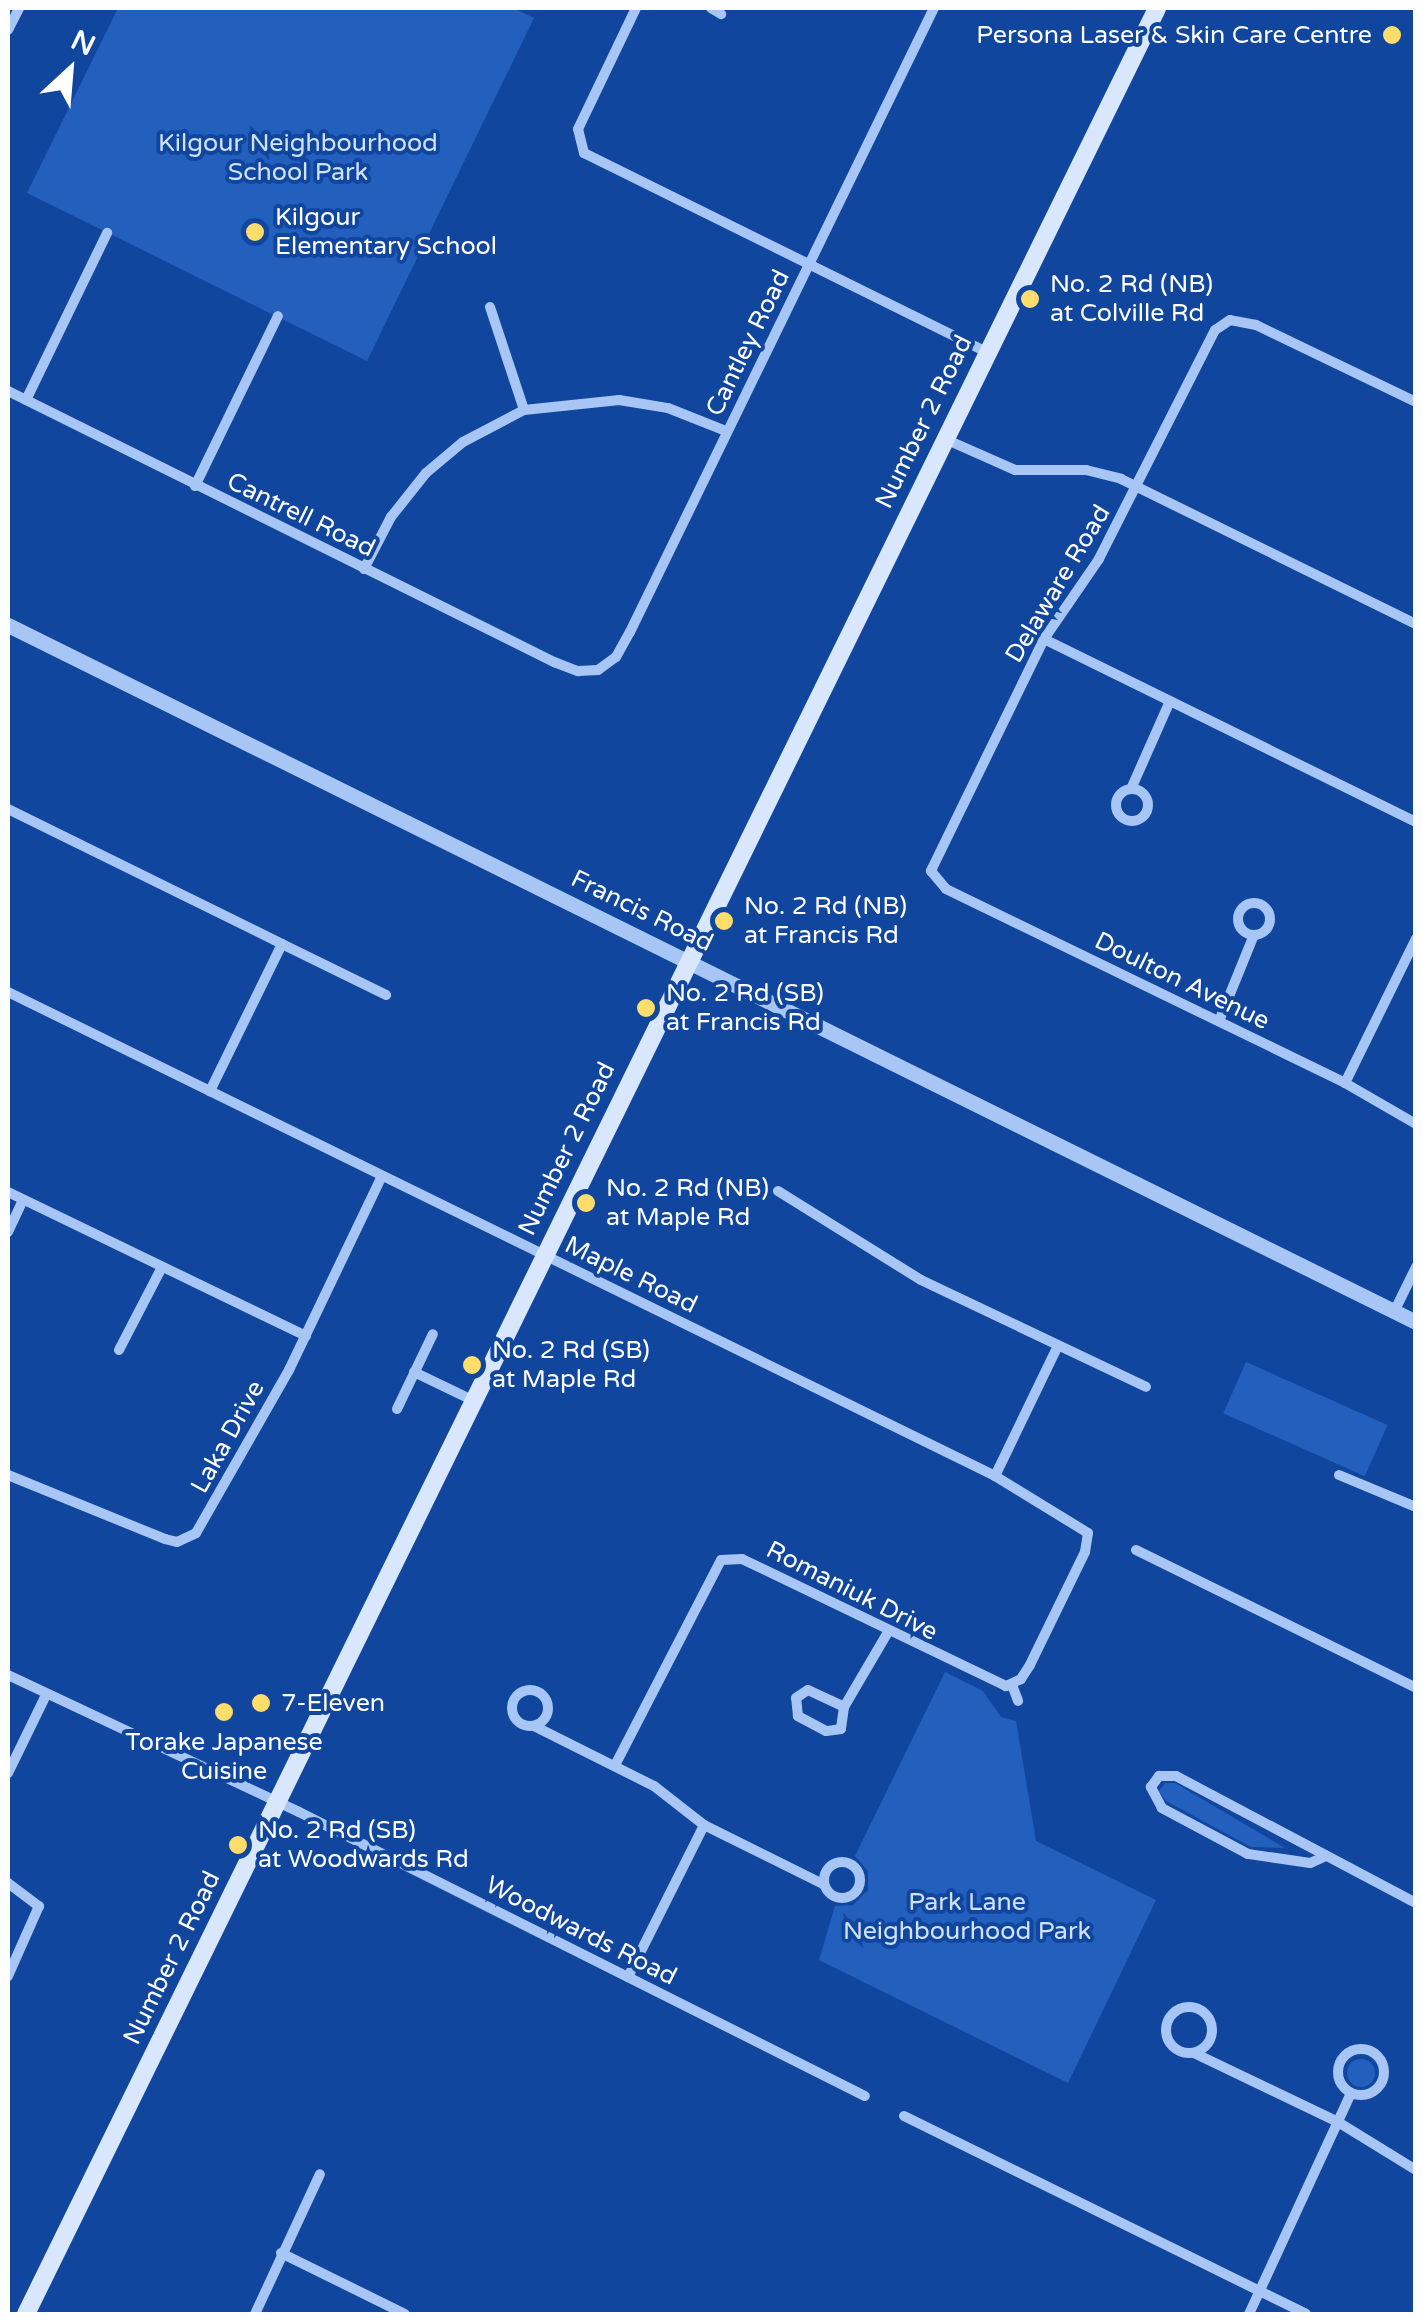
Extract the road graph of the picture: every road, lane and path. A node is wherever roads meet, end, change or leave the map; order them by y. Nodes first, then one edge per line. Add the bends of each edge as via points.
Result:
1 (19, 8) edge
2 (636, 8) edge
3 (934, 8) edge
4 (1157, 8) edge
5 (8, 30) edge
6 (107, 233) dead end
7 (808, 266) junction
8 (490, 307) dead end
9 (278, 316) dead end
10 (986, 352) junction
11 (8, 392) edge
12 (26, 400) junction
13 (1416, 402) edge
14 (524, 410) junction
15 (726, 432) junction
16 (945, 439) junction
17 (195, 486) junction
18 (1138, 488) junction
19 (364, 568) junction
20 (1416, 624) edge
21 (8, 626) edge
22 (1044, 639) junction
23 (578, 671) joint
24 (1170, 701) junction
25 (1132, 789) dead end
26 (8, 809) edge
27 (1416, 822) edge
28 (931, 876) joint
29 (1254, 935) dead end
30 (1416, 939) edge
31 (282, 944) junction
32 (687, 961) junction
33 (8, 992) edge
34 (386, 995) dead end
35 (1219, 1022) junction
36 (1345, 1083) junction
37 (210, 1091) junction
38 (1416, 1124) edge
39 (382, 1176) junction
40 (778, 1191) dead end
41 (8, 1192) edge
42 (23, 1200) junction
43 (8, 1232) edge
44 (543, 1253) junction
45 (162, 1267) junction
46 (1416, 1267) edge
47 (1394, 1312) junction
48 (1416, 1322) edge
49 (433, 1334) dead end
50 (306, 1336) junction
51 (1058, 1348) junction
52 (118, 1350) dead end
53 (414, 1372) junction
54 (1146, 1387) dead end
55 (472, 1400) junction
56 (397, 1408) dead end
57 (1339, 1474) dead end
58 (8, 1475) edge
59 (995, 1476) junction
60 (1416, 1507) edge
61 (1136, 1550) dead end
62 (888, 1632) junction
63 (8, 1675) edge
64 (1012, 1685) junction
65 (1416, 1688) edge
66 (46, 1695) junction
67 (1018, 1701) dead end
68 (844, 1707) junction
69 (534, 1726) dead end
70 (615, 1765) junction
71 (8, 1773) edge
72 (276, 1802) junction
73 (704, 1825) junction
74 (1326, 1856) junction
75 (8, 1883) edge
76 (824, 1884) dead end
77 (1416, 1903) edge
78 (8, 1976) edge
79 (628, 1977) junction
80 (1194, 2053) junction
81 (1351, 2094) junction
82 (865, 2096) dead end
83 (904, 2116) dead end
84 (1338, 2122) junction
85 (1416, 2170) edge
86 (320, 2174) dead end
87 (282, 2253) junction
88 (1257, 2290) junction
89 (26, 2314) edge
90 (255, 2314) edge
91 (405, 2314) edge
92 (1249, 2314) edge
93 (1306, 2314) edge

1 - 5 street
2 - 7 street via 577,142 599,163
3 - 7 street, Cantley Road
4 - 10 main road, Number 2 Road
6 - 12 street
7 - 10 street
7 - 15 street, Cantley Road
8 - 14 street
9 - 17 street
10 - 16 main road, Number 2 Road
11 - 12 street, Cantrell Road
12 - 17 street, Cantrell Road
13 - 18 street, Delaware Road via 1256,325 1230,320 1215,330
14 - 15 street via 626,400
14 - 19 street via 463,442 426,473 391,517
15 - 23 street, Cantley Road via 620,652 605,666
16 - 18 street via 1015,470 1086,470
16 - 32 main road, Number 2 Road
17 - 19 street, Cantrell Road
18 - 20 street
18 - 22 street, Delaware Road via 1086,583
19 - 23 street, Cantrell Road
21 - 32 street, Francis Road
22 - 24 street
22 - 28 street, Delaware Road
24 - 25 street
24 - 27 street
26 - 31 street
28 - 35 street, Doulton Avenue
29 - 35 street
30 - 36 street
31 - 34 street
31 - 37 street
32 - 44 main road, Number 2 Road
32 - 47 street, Francis Road
33 - 37 street, Maple Road
35 - 36 street, Doulton Avenue
36 - 38 street, Doulton Avenue
37 - 39 street, Maple Road
39 - 44 street, Maple Road
39 - 50 street, Laka Drive
40 - 51 street via 906,1272
41 - 42 street
42 - 43 street
42 - 45 street
44 - 55 main road, Number 2 Road
44 - 59 street, Maple Road
45 - 50 street
45 - 52 street
46 - 47 street
47 - 48 street, Francis Road
49 - 53 street
50 - 58 street, Laka Drive via 204,1523 189,1539 165,1539
51 - 54 street
51 - 59 street
53 - 55 street
53 - 56 street
55 - 72 main road, Number 2 Road
57 - 60 street
59 - 64 street, Maple Road via 1088,1533 1030,1665
61 - 65 street
62 - 64 street, Romaniuk Drive via 990,1682
62 - 68 street
62 - 70 street, Romaniuk Drive via 728,1552 711,1572
63 - 66 street, Woodwards Road
64 - 67 street
66 - 71 street
66 - 72 street, Woodwards Road
68 - 68 street via 811,1690 799,1694 794,1706 800,1718 831,1732 846,1723
69 - 70 street
70 - 73 street via 667,1794
72 - 79 street, Woodwards Road
72 - 89 main road, Number 2 Road
73 - 76 street
73 - 79 street
74 - 74 street via 1176,1776 1159,1776 1150,1787 1162,1808 1248,1854 1310,1862
74 - 77 street
75 - 78 street via 39,1906
79 - 82 street, Woodwards Road
80 - 80 street via 1176,2050 1167,2038 1168,2020 1183,2008 1202,2011 1211,2023 1209,2042
80 - 84 street
81 - 81 street via 1369,2094 1382,2082 1384,2064 1371,2051 1352,2051 1340,2062 1340,2082
81 - 84 street
83 - 88 street
84 - 85 street
84 - 88 street
86 - 87 street
87 - 90 street
87 - 91 street
88 - 92 street
88 - 93 street

